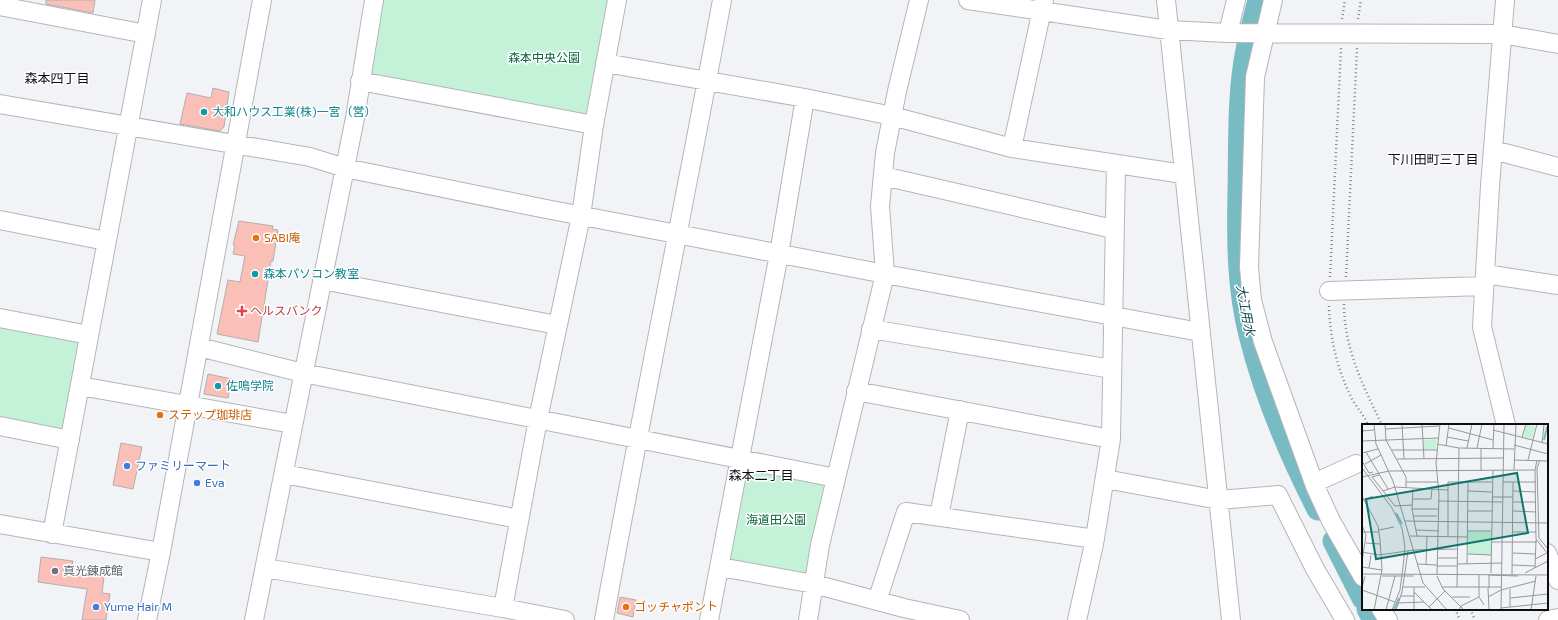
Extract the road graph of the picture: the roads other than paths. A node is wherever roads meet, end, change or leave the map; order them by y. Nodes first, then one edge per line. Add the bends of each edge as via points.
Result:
1 (152, 0) edge
2 (262, 0) edge
3 (374, 0) edge
4 (617, 0) edge
5 (722, 0) edge
6 (919, 0) edge
7 (968, 0) edge
8 (1166, 0) edge
9 (1236, 0) edge
10 (1273, 0) edge
11 (1505, 0) edge
12 (0, 6) edge
13 (1043, 6) edge
14 (1168, 30) junction
15 (1263, 32) junction
16 (1231, 33) junction
17 (146, 34) junction
18 (1502, 34) junction
19 (1558, 44) edge
20 (606, 63) junction
21 (707, 80) junction
22 (360, 82) junction
23 (805, 98) junction
24 (0, 104) edge
25 (892, 116) junction
26 (128, 125) junction
27 (594, 125) junction
28 (235, 144) junction
29 (1012, 148) junction
30 (1493, 150) junction
31 (1116, 164) junction
32 (1558, 167) edge
33 (345, 168) junction
34 (1183, 174) junction
35 (883, 176) junction
36 (581, 216) junction
37 (0, 220) edge
38 (1113, 229) junction
39 (678, 234) junction
40 (106, 242) junction
41 (779, 254) junction
42 (884, 274) junction
43 (322, 280) junction
44 (1484, 280) junction
45 (1558, 285) edge
46 (1337, 291) road end
47 (1112, 317) junction
48 (0, 318) edge
49 (557, 325) junction
50 (871, 329) junction
51 (1200, 332) junction
52 (89, 335) junction
53 (199, 347) junction
54 (1112, 369) junction
55 (303, 373) junction
56 (80, 386) junction
57 (856, 391) junction
58 (188, 405) junction
59 (960, 410) junction
60 (538, 419) junction
61 (293, 424) junction
62 (1506, 424) edge
63 (0, 426) edge
64 (637, 438) junction
65 (1111, 439) junction
66 (70, 440) junction
67 (740, 458) junction
68 (1356, 464) dead end
69 (284, 474) junction
70 (836, 478) junction
71 (1105, 479) junction
72 (1314, 483) junction
73 (1218, 500) junction
74 (939, 516) junction
75 (519, 519) junction
76 (0, 524) edge
77 (52, 534) junction
78 (1095, 538) junction
79 (161, 552) junction
80 (1548, 555) edge
81 (720, 567) junction
82 (265, 568) junction
83 (1362, 575) edge
84 (1558, 580) edge
85 (814, 584) junction
86 (877, 601) junction
87 (503, 608) junction
88 (1382, 610) edge
89 (1558, 618) edge
90 (146, 620) edge
91 (254, 620) edge
92 (565, 620) edge
93 (604, 620) edge
94 (709, 620) edge
95 (808, 620) edge
96 (960, 620) edge
97 (1077, 620) edge
98 (1231, 620) edge
99 (1345, 620) edge
100 (1388, 620) edge
101 (1548, 620) edge

1 - 17 street
2 - 28 street
3 - 22 street
4 - 20 street
5 - 21 street
6 - 25 street
7 - 13 street
8 - 14 street
9 - 16 street
10 - 15 street
11 - 18 street
12 - 17 street
13 - 14 street
13 - 29 street
14 - 16 street
14 - 34 street
15 - 16 street
15 - 18 street
15 - 72 street via 1255,77 1249,267 1252,300 1263,342
17 - 26 street
18 - 19 street
18 - 30 street
20 - 21 street
20 - 27 street
21 - 23 street
21 - 39 street
22 - 27 street
22 - 33 street
23 - 25 street
23 - 41 street
24 - 26 street
25 - 29 street
25 - 35 street
26 - 28 street
26 - 40 street
27 - 36 street
28 - 33 street via 310,157
28 - 53 street
29 - 31 street
30 - 32 street
30 - 44 street
31 - 34 street
31 - 38 street
33 - 36 street
33 - 43 street
34 - 51 street
35 - 38 street
35 - 42 street via 880,206
36 - 39 street
36 - 49 street
37 - 40 street
38 - 47 street
39 - 41 street
39 - 64 street
40 - 52 street
41 - 42 street
41 - 67 street
42 - 47 street
42 - 50 street
43 - 49 street
43 - 55 street
44 - 45 street
44 - 46 street
44 - 62 street via 1482,327
47 - 51 street
47 - 54 street
48 - 52 street
49 - 60 street
50 - 54 street
50 - 57 street
51 - 73 street
52 - 56 street
53 - 55 street
53 - 58 street
54 - 65 street
55 - 60 street
55 - 61 street
56 - 58 street
56 - 66 street
57 - 59 street
57 - 70 street
58 - 61 street
58 - 79 street
59 - 65 street
59 - 74 street
60 - 64 street
60 - 75 street
61 - 69 street
63 - 66 street
64 - 67 street
64 - 93 street
65 - 71 street
66 - 77 street
67 - 70 street
67 - 81 street
68 - 72 street
69 - 75 street
69 - 82 street
70 - 85 street via 820,545
71 - 73 street
71 - 78 street
72 - 83 street via 1331,521
73 - 98 street
73 - 99 street via 1278,496 1315,569
74 - 78 street
74 - 86 street via 906,512
75 - 87 street
76 - 77 street
77 - 79 street
78 - 97 street
79 - 90 street
80 - 84 street
81 - 85 street
81 - 94 street
82 - 87 street
82 - 91 street
85 - 86 street
85 - 95 street
86 - 96 street
87 - 92 street
88 - 100 street
89 - 101 street

